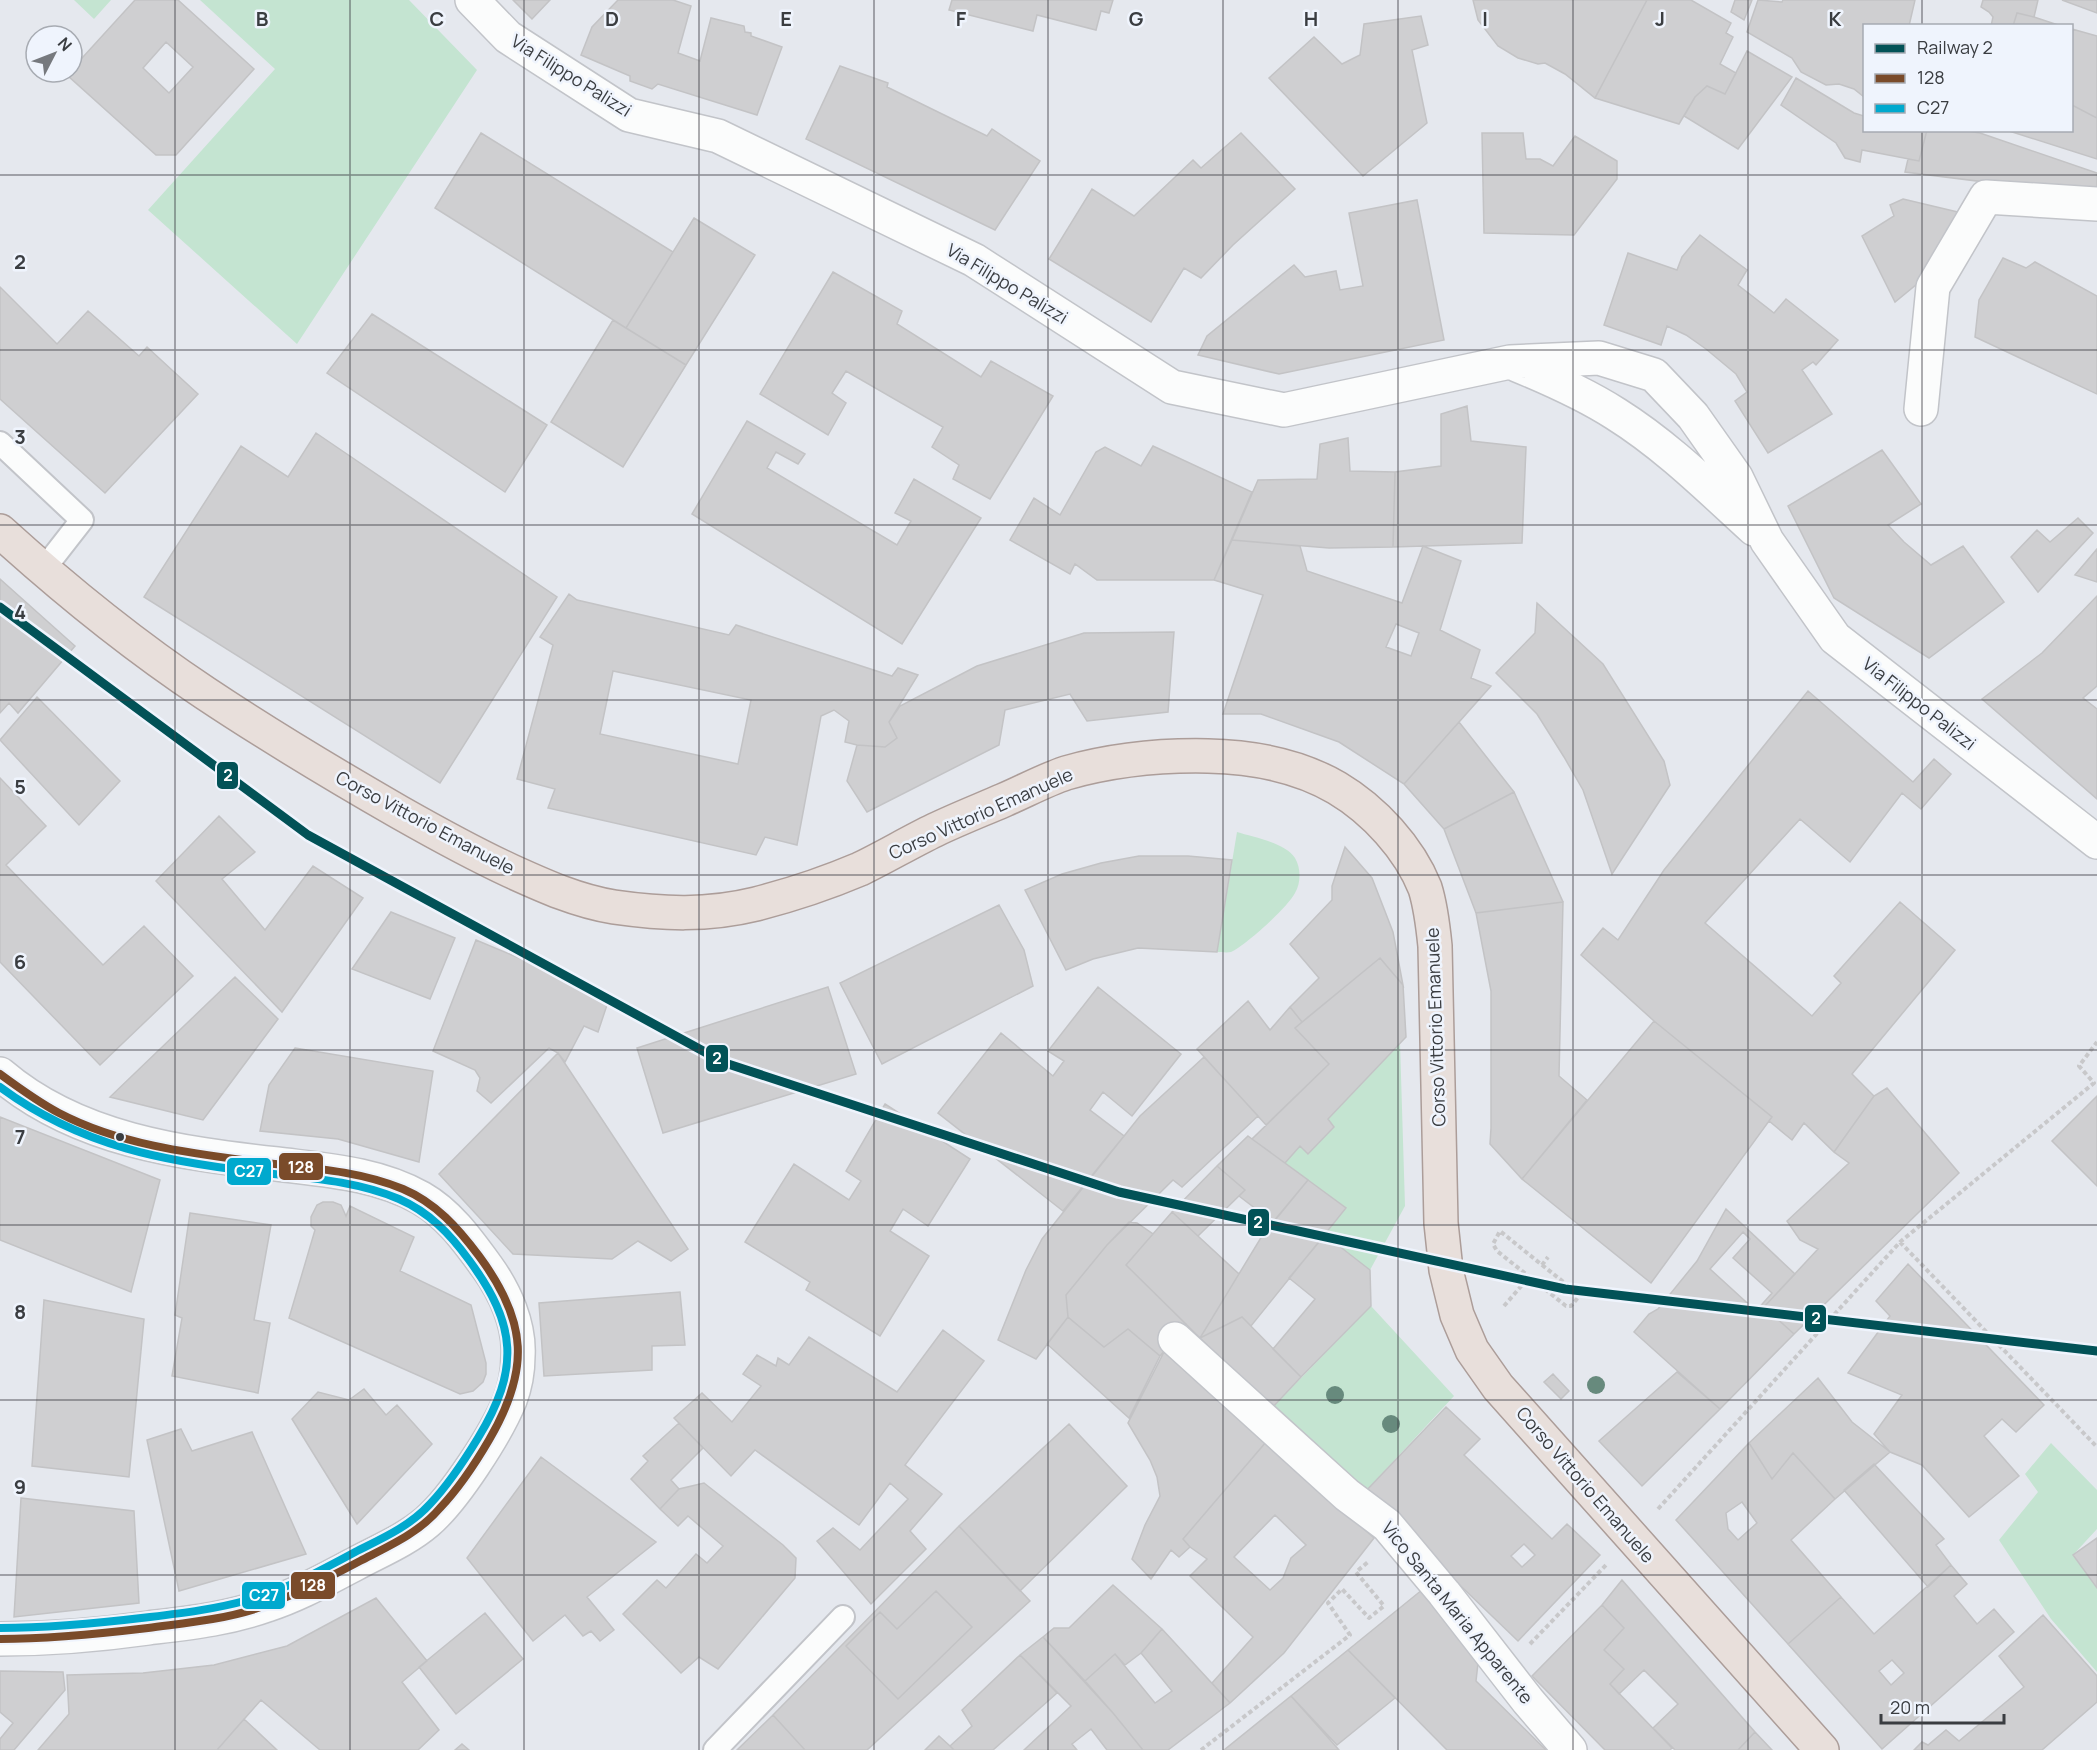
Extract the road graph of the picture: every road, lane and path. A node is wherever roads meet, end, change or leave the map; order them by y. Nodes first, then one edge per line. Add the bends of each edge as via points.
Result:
1 (472, 0) edge
2 (2097, 204) edge
3 (1510, 362) junction
4 (1922, 409) dead end
5 (1693, 416) junction
6 (0, 443) edge
7 (1680, 461) junction
8 (0, 531) edge
9 (1767, 541) junction
10 (43, 570) junction
11 (2097, 842) edge
12 (2097, 1042) edge
13 (0, 1074) edge
14 (1900, 1242) junction
15 (1548, 1257) dead end
16 (1542, 1265) junction
17 (1528, 1277) junction
18 (1504, 1306) dead end
19 (1175, 1339) dead end
20 (2097, 1447) edge
21 (1368, 1509) junction
22 (1653, 1514) dead end
23 (1376, 1553) joint
24 (1608, 1562) dead end
25 (843, 1617) dead end
26 (0, 1639) edge
27 (1505, 1671) junction
28 (715, 1750) edge
29 (1201, 1750) edge
30 (1570, 1750) edge
31 (1822, 1750) edge

1 - 3 street, Via Filippo Palizzi via 508,37 628,116 718,136 974,260 1172,387 1284,410
2 - 4 street via 1986,197 1933,287
3 - 5 street, Via Filippo Palizzi via 1599,358 1654,375
3 - 7 street, Via Filippo Palizzi via 1616,414
5 - 7 lane via 1695,448
5 - 9 street, Via Filippo Palizzi via 1736,477
6 - 10 lane via 82,520
7 - 9 street, Via Filippo Palizzi
8 - 10 main road, Corso Vittorio Emanuele
9 - 11 street, Via Filippo Palizzi via 1835,638
10 - 31 main road, Corso Vittorio Emanuele via 193,684 307,759 461,848 550,889 611,906 660,913 706,913 755,904 859,869 937,829 1063,774 1139,759 1240,757 1288,766 1353,797 1399,845 1424,887 1432,915 1441,1223 1446,1270 1457,1315 1472,1350 1498,1387
12 - 14 path via 2079,1066 2094,1083
13 - 26 street via 41,1103 103,1131 182,1152 343,1173 383,1182 419,1197 450,1220 493,1275 510,1310 519,1348 510,1399 493,1432 437,1513 411,1534 293,1595 227,1617 92,1635
14 - 20 path
14 - 22 path
15 - 16 path
16 - 17 path via 1580,1295 1571,1306
16 - 17 path via 1500,1231 1493,1244 1497,1251
17 - 18 path
19 - 21 street, Vico Santa Maria Apparente via 1347,1495
21 - 23 street
21 - 27 street, Vico Santa Maria Apparente via 1412,1554
23 - 29 path via 1356,1572 1384,1606 1368,1618 1342,1589 1328,1603 1350,1635
24 - 27 path
25 - 28 lane
27 - 30 street, Vico Santa Maria Apparente

